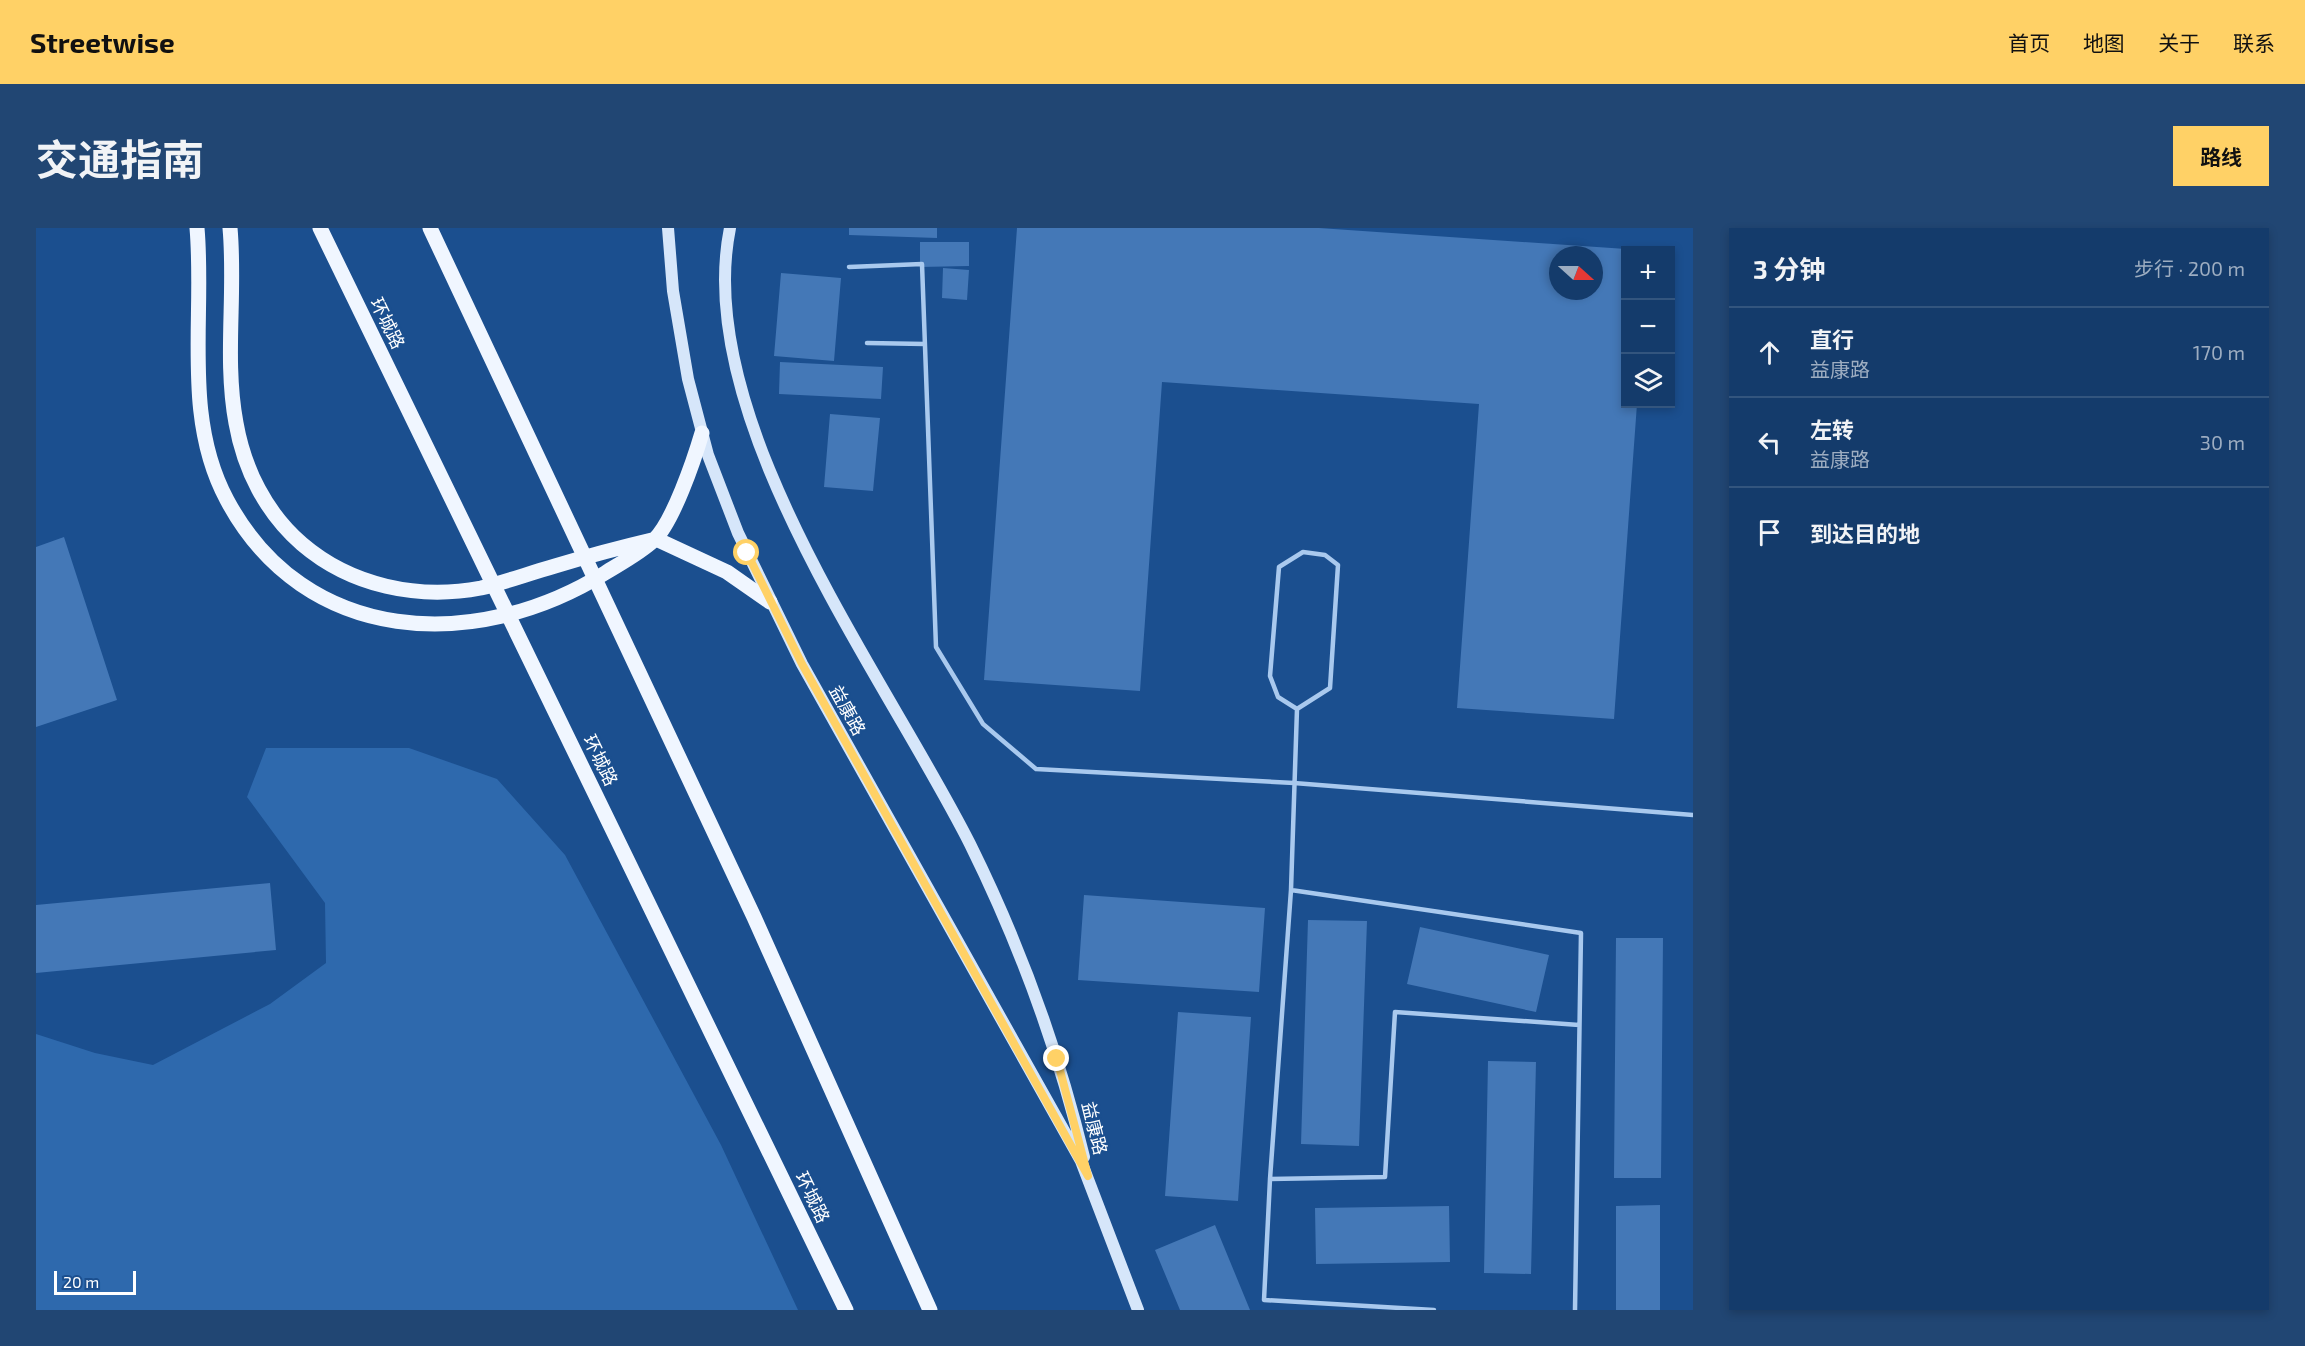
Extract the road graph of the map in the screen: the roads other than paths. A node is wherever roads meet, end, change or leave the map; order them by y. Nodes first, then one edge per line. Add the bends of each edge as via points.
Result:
1 (197, 228) edge
2 (230, 228) edge
3 (320, 228) edge
4 (430, 228) edge
5 (668, 228) edge
6 (730, 228) edge
7 (849, 267) dead end
8 (867, 343) dead end
9 (925, 344) junction
10 (702, 433) junction
11 (656, 539) junction
12 (770, 602) junction
13 (1297, 709) junction
14 (1294, 783) junction
15 (1693, 815) edge
16 (1291, 890) junction
17 (1579, 1025) junction
18 (1088, 1176) junction
19 (1270, 1179) junction
20 (846, 1310) edge
21 (930, 1310) edge
22 (1138, 1310) edge
23 (1434, 1310) edge
24 (1575, 1310) edge

1 - 11 main road via 198,380 208,451 223,492 240,522 267,555 299,584 335,604 373,618 413,624 459,623 513,613 568,593
2 - 11 main road via 231,379 240,442 255,484 267,504 311,551 371,583 435,592 488,586
3 - 20 main road, 环城路, bridge
4 - 21 main road, bridge via 754,917
5 - 10 main road, 益康路 via 680,339
6 - 18 main road, 益康路 via 724,273 726,326 734,367 760,444 823,580 948,802 992,891 1060,1067
7 - 9 lane via 922,264
8 - 9 lane
9 - 14 lane via 936,647 983,724 1036,769
10 - 11 main road via 684,483
10 - 12 main road, 益康路 via 722,494
11 - 12 main road via 727,572
12 - 18 main road, 益康路
13 - 13 lane via 1330,688 1338,566 1325,555 1303,552 1279,567 1270,676 1278,697
13 - 14 lane
14 - 15 lane
14 - 16 lane
16 - 17 lane via 1581,933
16 - 19 lane
17 - 19 lane via 1395,1012 1385,1177
17 - 24 lane
18 - 22 main road, 益康路
19 - 23 lane via 1264,1300

